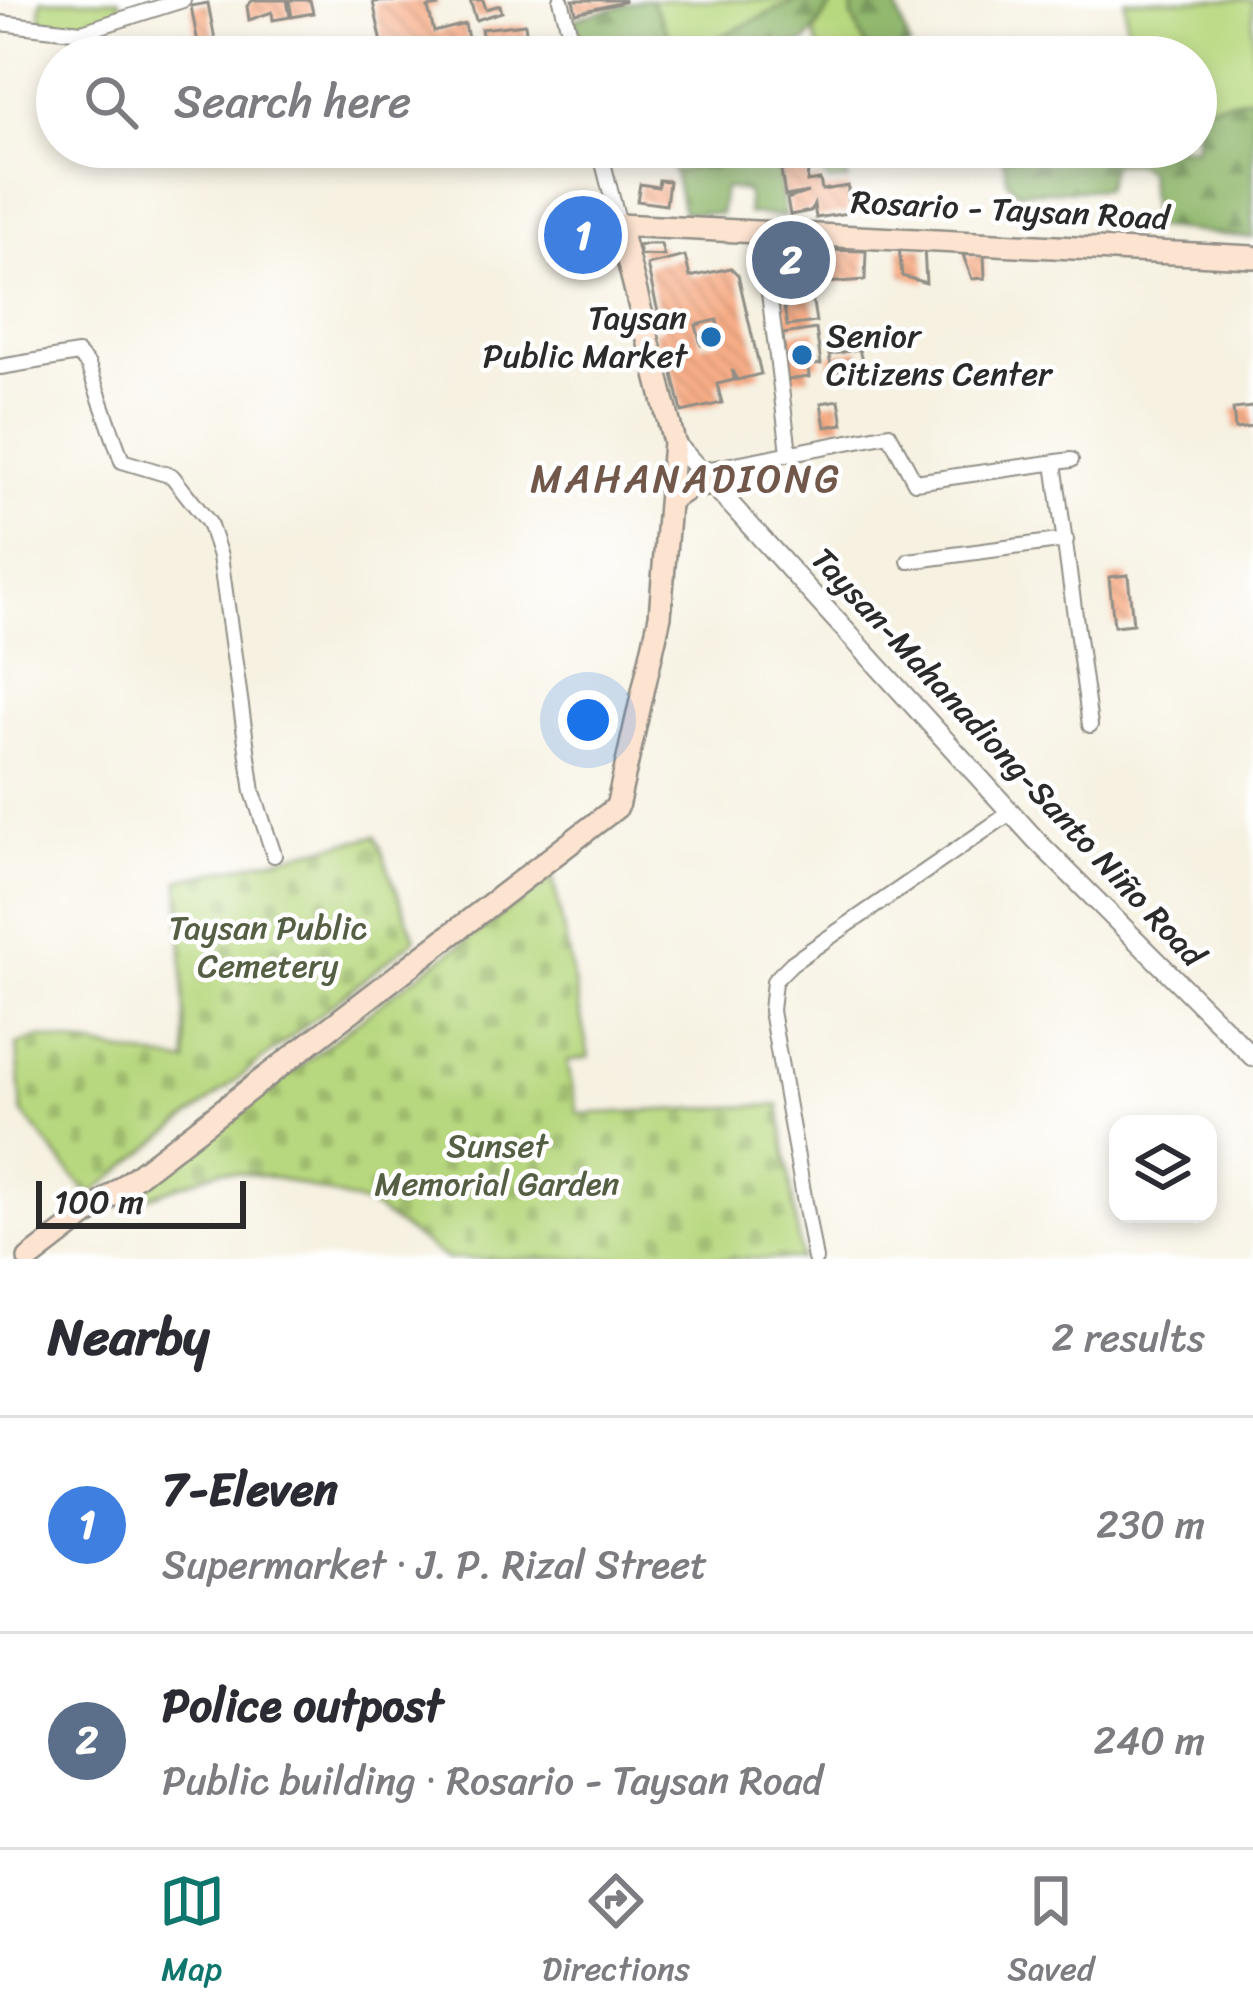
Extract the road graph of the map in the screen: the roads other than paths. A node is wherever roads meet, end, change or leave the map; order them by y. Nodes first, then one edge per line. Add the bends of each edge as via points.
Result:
1 (183, 0) edge
2 (561, 0) edge
3 (0, 22) edge
4 (570, 36) edge
5 (604, 168) edge
6 (619, 225) junction
7 (761, 229) junction
8 (1253, 256) edge
9 (0, 367) edge
10 (674, 442) junction
11 (789, 452) junction
12 (1071, 460) dead end
13 (1054, 463) junction
14 (707, 478) junction
15 (671, 499) junction
16 (1066, 541) junction
17 (909, 561) dead end
18 (1090, 725) dead end
19 (1010, 813) junction
20 (274, 855) dead end
21 (1253, 1057) edge
22 (29, 1259) edge
23 (815, 1259) edge

1 - 3 street via 88,32
2 - 4 street
5 - 6 street
6 - 7 main road, Rosario - Taysan Road
6 - 10 main road
7 - 8 main road, Rosario - Taysan Road
7 - 11 street
9 - 20 street via 78,354 122,461 172,476 209,524 253,792
10 - 14 street, Taysan-Mahanadiong-Santo Niño Road
10 - 15 main road
11 - 13 street via 889,434 915,482
11 - 14 street
12 - 13 street
13 - 16 street
14 - 15 main road
14 - 19 street, Taysan-Mahanadiong-Santo Niño Road
15 - 22 main road via 660,616 616,807
16 - 17 street
16 - 18 street
19 - 21 street, Taysan-Mahanadiong-Santo Niño Road
19 - 23 street via 774,982 771,1011

